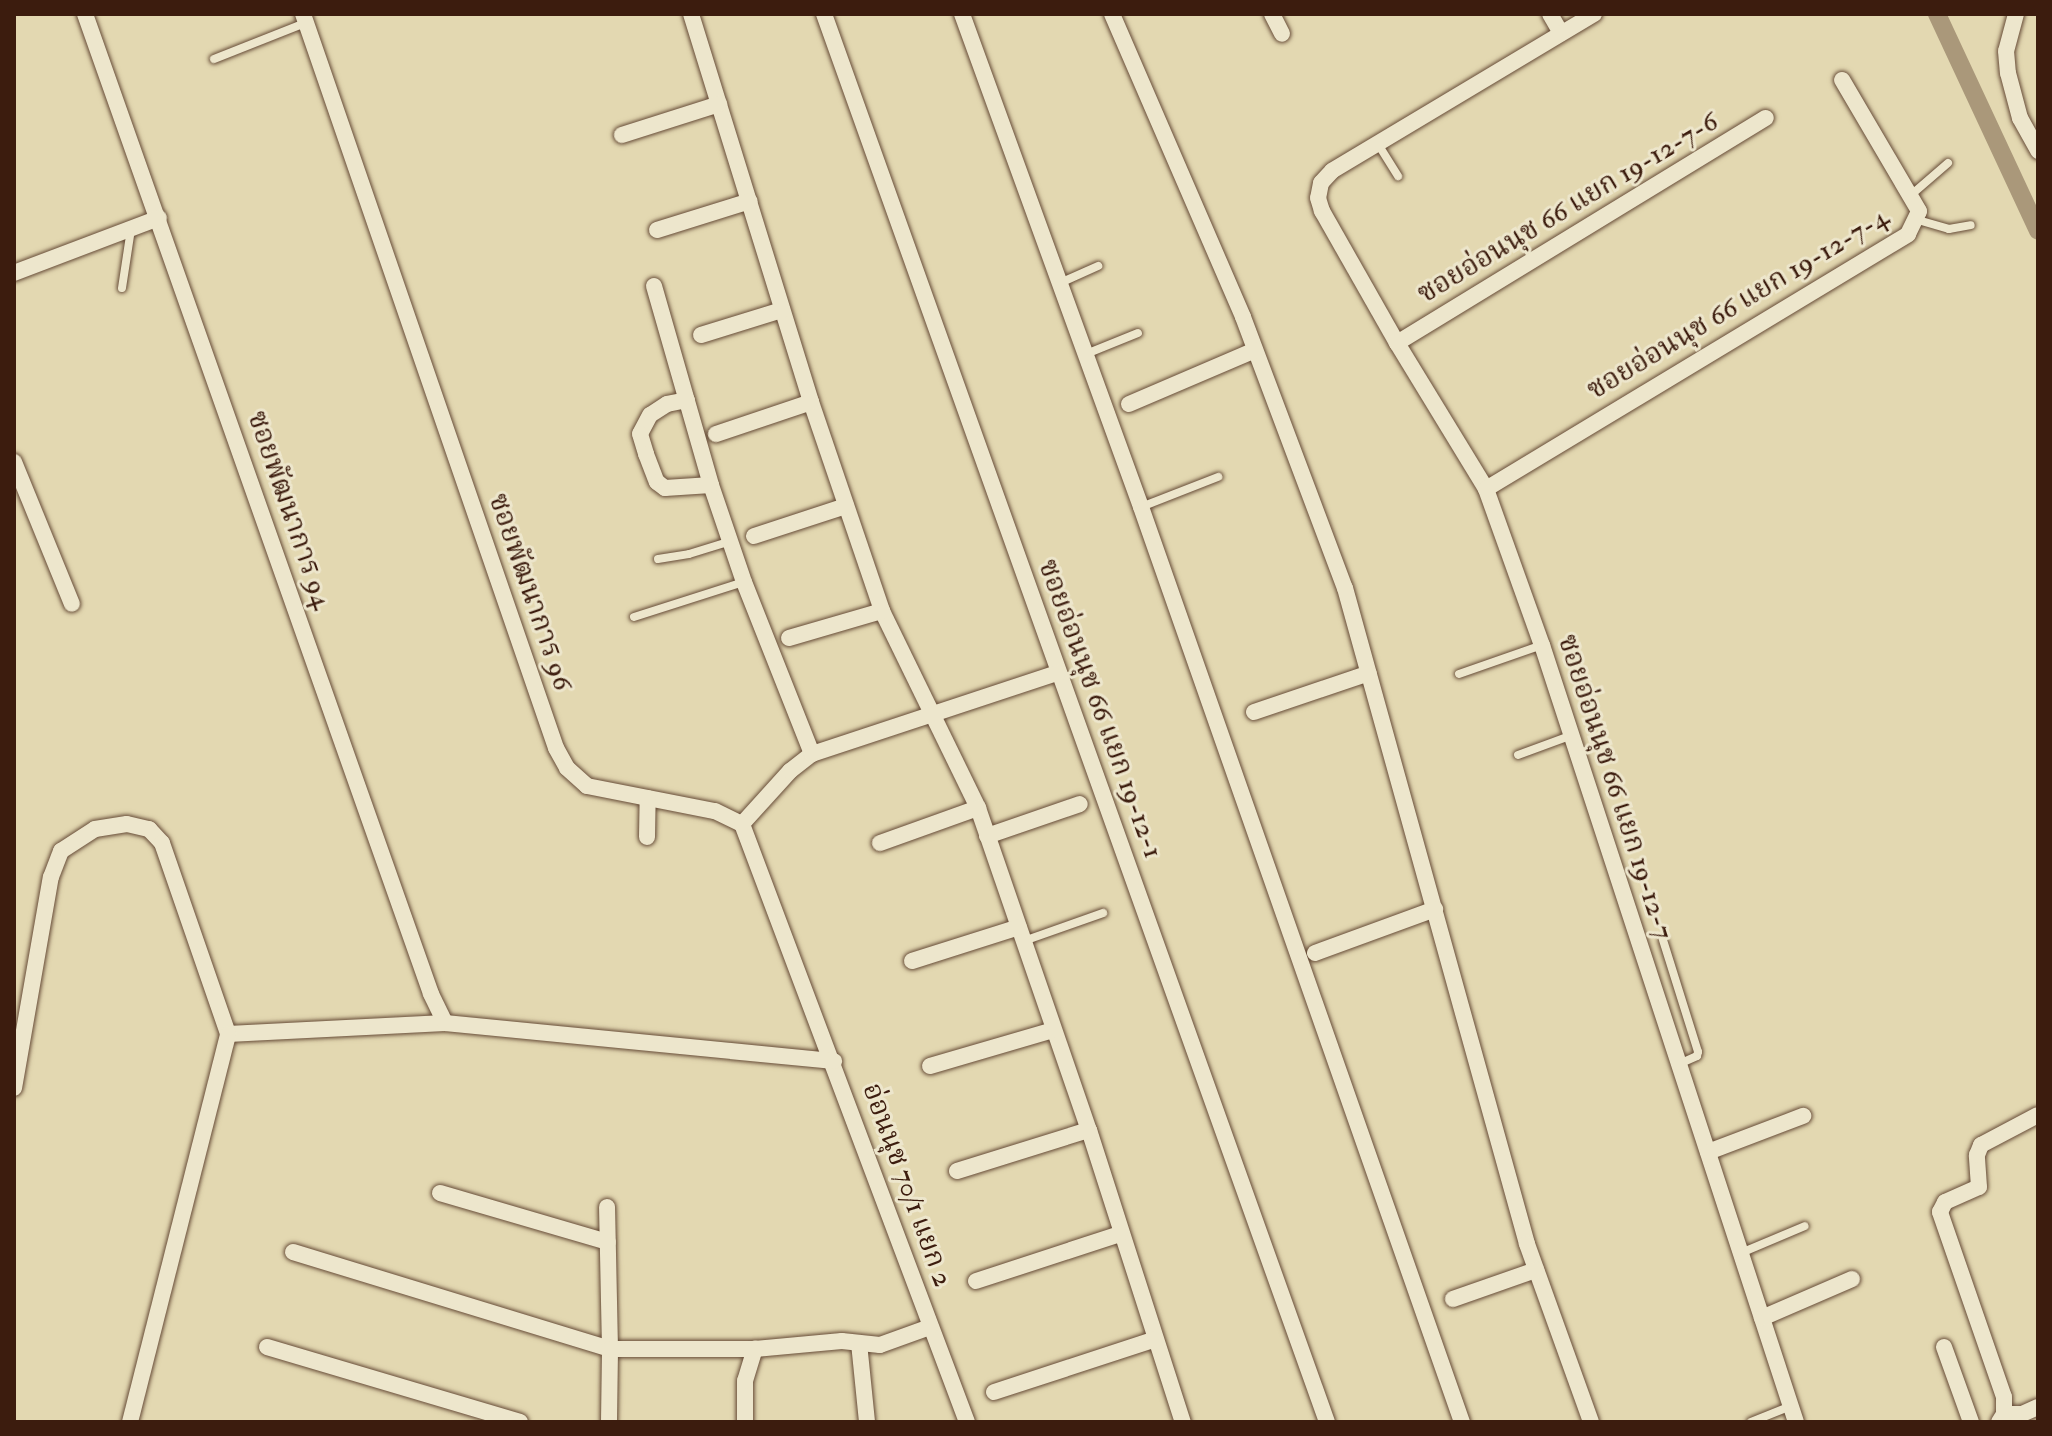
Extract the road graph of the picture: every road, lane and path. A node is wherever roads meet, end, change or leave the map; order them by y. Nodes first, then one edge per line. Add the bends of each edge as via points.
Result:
1 (85, 14) edge
2 (691, 14) edge
3 (824, 14) edge
4 (962, 14) edge
5 (1112, 14) edge
6 (1272, 14) edge
7 (1550, 14) edge
8 (1594, 14) edge
9 (2016, 14) edge
10 (305, 18) edge
11 (1561, 33) junction
12 (1282, 34) dead end
13 (214, 59) dead end
14 (1842, 80) dead end
15 (719, 104) junction
16 (1766, 118) dead end
17 (622, 135) dead end
18 (1378, 144) junction
19 (2038, 151) edge
20 (1948, 163) dead end
21 (1398, 176) dead end
22 (1911, 195) junction
23 (750, 201) junction
24 (159, 218) junction
25 (1918, 220) junction
26 (1971, 225) dead end
27 (131, 228) junction
28 (657, 230) dead end
29 (1098, 266) dead end
30 (14, 273) edge
31 (1059, 283) junction
32 (654, 286) dead end
33 (122, 288) dead end
34 (782, 310) junction
35 (1138, 333) dead end
36 (701, 335) dead end
37 (1397, 343) junction
38 (1255, 350) junction
39 (1085, 354) junction
40 (687, 400) junction
41 (811, 402) junction
42 (1129, 404) dead end
43 (716, 434) dead end
44 (14, 462) edge
45 (1218, 477) dead end
46 (711, 485) junction
47 (1486, 489) junction
48 (846, 506) junction
49 (1141, 507) junction
50 (754, 536) dead end
51 (732, 541) junction
52 (658, 559) dead end
53 (744, 582) junction
54 (72, 604) dead end
55 (882, 611) junction
56 (634, 617) dead end
57 (789, 638) dead end
58 (1542, 645) junction
59 (1057, 673) junction
60 (1369, 673) junction
61 (1459, 674) dead end
62 (1254, 712) dead end
63 (931, 713) junction
64 (1570, 736) junction
65 (812, 754) junction
66 (1518, 755) dead end
67 (648, 798) junction
68 (1080, 804) dead end
69 (978, 808) junction
70 (742, 824) junction
71 (987, 836) junction
72 (647, 837) dead end
73 (880, 843) dead end
74 (1435, 909) junction
75 (1103, 913) dead end
76 (1021, 934) junction
77 (1663, 940) dead end
78 (1315, 953) dead end
79 (912, 961) dead end
80 (445, 1023) junction
81 (1053, 1030) junction
82 (228, 1034) junction
83 (834, 1061) junction
84 (1678, 1064) junction
85 (930, 1066) dead end
86 (14, 1088) edge
87 (2038, 1115) edge
88 (1803, 1116) dead end
89 (1089, 1130) junction
90 (1708, 1152) junction
91 (957, 1171) dead end
92 (440, 1193) dead end
93 (607, 1207) dead end
94 (1805, 1226) dead end
95 (1120, 1234) junction
96 (608, 1242) junction
97 (293, 1252) dead end
98 (1740, 1254) junction
99 (1536, 1270) junction
100 (1852, 1279) dead end
101 (976, 1281) dead end
102 (1453, 1299) dead end
103 (1762, 1318) junction
104 (930, 1327) junction
105 (1156, 1339) junction
106 (859, 1343) junction
107 (267, 1347) dead end
108 (1944, 1347) dead end
109 (610, 1349) junction
110 (755, 1349) junction
111 (994, 1392) dead end
112 (2038, 1407) edge
113 (1793, 1414) edge
114 (2002, 1418) edge
115 (130, 1422) edge
116 (520, 1422) edge
117 (609, 1422) edge
118 (745, 1422) edge
119 (867, 1422) edge
120 (967, 1422) edge
121 (1183, 1422) edge
122 (1327, 1422) edge
123 (1462, 1422) edge
124 (1591, 1422) edge
125 (1751, 1422) edge
126 (1971, 1422) edge

1 - 24 street, ซอยพัฒนาการ 94
2 - 15 street
3 - 59 street, ซอยอ่อนนุช 66 แยก 19-12-1
4 - 31 street
5 - 38 street
6 - 12 street
7 - 11 street
8 - 11 street
9 - 19 street via 2006,51 2008,73 2020,118
10 - 13 lane
10 - 67 street, ซอยพัฒนาการ 96 via 556,748 567,768 587,786
11 - 18 street
14 - 22 street, ซอยอ่อนนุช 66 แยก 19-12-7-4
15 - 17 street
15 - 23 street
16 - 37 street, ซอยอ่อนนุช 66 แยก 19-12-7-6
18 - 21 lane
18 - 37 street, ซอยอ่อนนุช 66 แยก 19-12-7 via 1332,171 1321,183 1318,198
20 - 22 lane
22 - 25 street, ซอยอ่อนนุช 66 แยก 19-12-7-4
23 - 28 street
23 - 34 street
24 - 27 street
24 - 80 street, ซอยพัฒนาการ 94
25 - 26 lane via 1949,229
25 - 47 street, ซอยอ่อนนุช 66 แยก 19-12-7-4 via 1908,234
27 - 30 street
27 - 33 lane
29 - 31 lane
31 - 39 street
32 - 40 street
34 - 36 street
34 - 41 street
35 - 39 lane
37 - 47 street, ซอยอ่อนนุช 66 แยก 19-12-7
38 - 42 street
38 - 60 street via 1345,588
39 - 49 street
40 - 46 street
40 - 46 street via 657,408 640,434 657,482 665,488
41 - 43 street
41 - 48 street
44 - 54 street
45 - 49 lane
46 - 51 street
47 - 58 street, ซอยอ่อนนุช 66 แยก 19-12-7
48 - 50 street
48 - 55 street
49 - 123 street
51 - 52 lane
51 - 53 street
53 - 56 lane
53 - 65 street
55 - 57 street
55 - 63 street
58 - 61 lane
58 - 64 street, ซอยอ่อนนุช 66 แยก 19-12-7
59 - 63 street
59 - 122 street, ซอยอ่อนนุช 66 แยก 19-12-1
60 - 62 street
60 - 74 street
63 - 65 street
63 - 69 street
64 - 66 lane
64 - 84 street, ซอยอ่อนนุช 66 แยก 19-12-7
65 - 70 street
67 - 70 street, ซอยพัฒนาการ 96 via 715,811
67 - 72 street
68 - 71 street
69 - 71 street
69 - 73 street
70 - 83 street
71 - 76 street
74 - 78 street
74 - 99 street
75 - 76 lane
76 - 79 street
76 - 81 street
77 - 84 lane via 1698,1052
80 - 82 street
80 - 83 street
81 - 85 street
81 - 89 street
82 - 86 street via 162,843 149,829 127,824 95,829 61,851 51,877
82 - 115 street
83 - 104 street, อ่อนนุช 70/1 แยก 2
84 - 90 street, ซอยอ่อนนุช 66 แยก 19-12-7
87 - 114 street via 1981,1145 1979,1187 1945,1202 1940,1212 2004,1397
88 - 90 street
89 - 91 street
89 - 95 street
90 - 98 street, ซอยอ่อนนุช 66 แยก 19-12-7
92 - 96 street
93 - 96 street
94 - 98 lane
95 - 101 street
95 - 105 street
96 - 109 street
97 - 109 street
98 - 103 street, ซอยอ่อนนุช 66 แยก 19-12-7
99 - 102 street
99 - 124 street
100 - 103 street
103 - 113 street, ซอยอ่อนนุช 66 แยก 19-12-7
104 - 106 street via 880,1345
104 - 120 street, อ่อนนุช 70/1 แยก 2
105 - 111 street
105 - 121 street
106 - 110 street
106 - 119 street
107 - 116 street
108 - 126 street
109 - 110 street
109 - 117 street
110 - 118 street via 745,1381
112 - 114 street
113 - 125 lane

